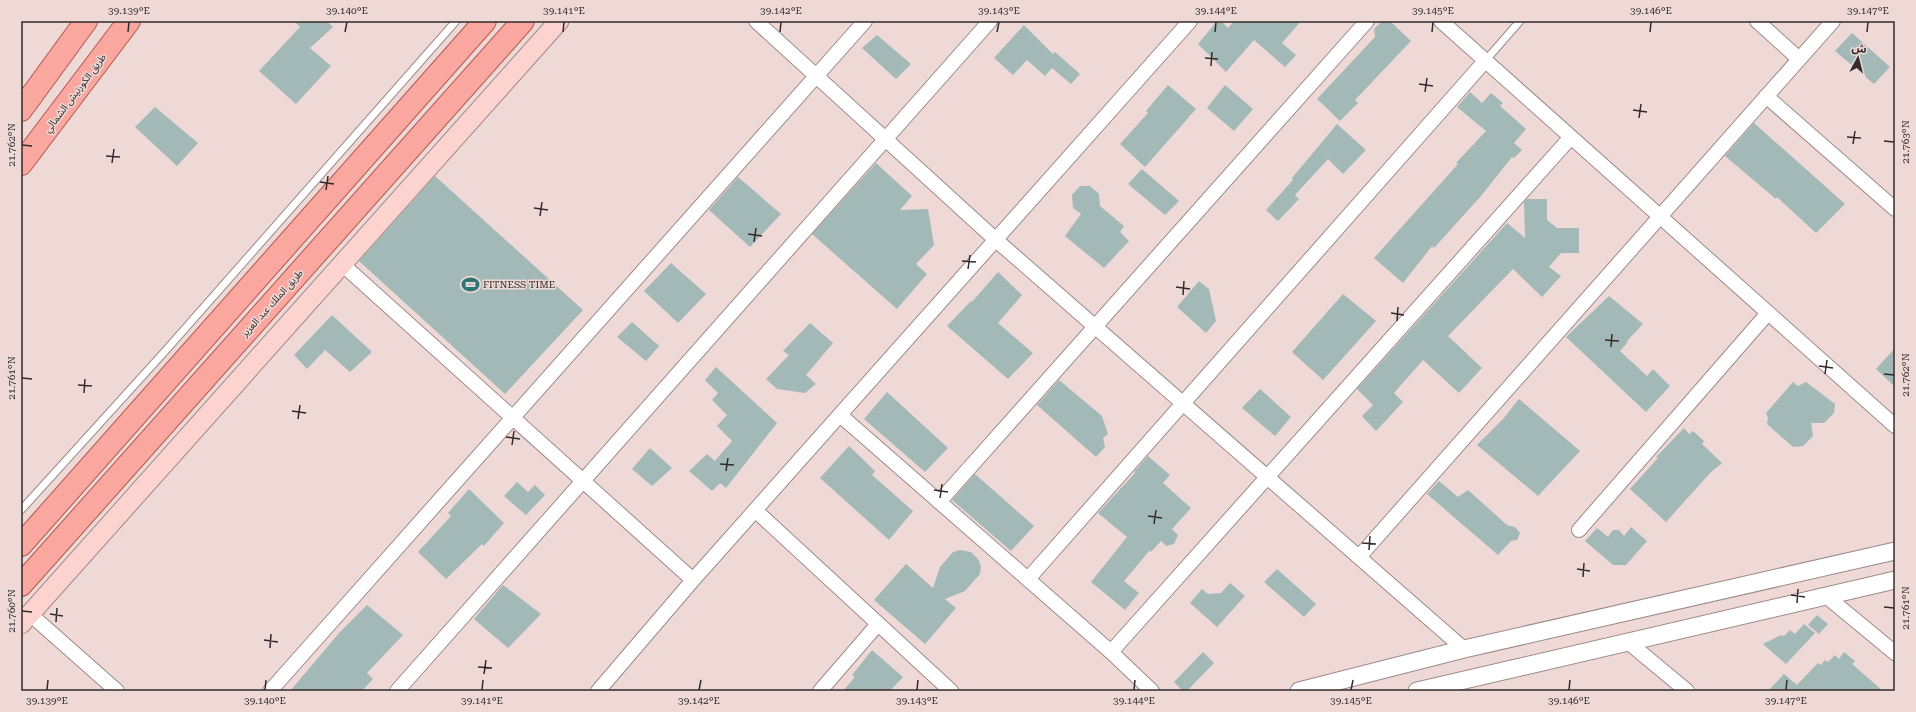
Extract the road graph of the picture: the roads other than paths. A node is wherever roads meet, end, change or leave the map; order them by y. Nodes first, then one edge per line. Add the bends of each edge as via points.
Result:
1 (86, 21) edge
2 (129, 21) edge
3 (456, 21) edge
4 (485, 21) edge
5 (523, 21) edge
6 (559, 21) edge
7 (756, 21) edge
8 (865, 21) edge
9 (990, 21) edge
10 (1190, 21) edge
11 (1367, 21) edge
12 (1441, 21) edge
13 (1520, 21) edge
14 (1757, 21) edge
15 (1833, 21) edge
16 (1799, 59) junction
17 (1485, 61) junction
18 (817, 76) junction
19 (1766, 96) junction
20 (21, 110) edge
21 (1571, 137) junction
22 (885, 138) junction
23 (21, 164) edge
24 (1895, 209) edge
25 (1659, 216) junction
26 (996, 240) junction
27 (342, 264) junction
28 (1768, 313) junction
29 (1095, 326) junction
30 (1183, 403) junction
31 (840, 415) junction
32 (513, 418) junction
33 (1895, 426) edge
34 (1266, 476) junction
35 (583, 481) junction
36 (939, 502) junction
37 (21, 510) edge
38 (755, 510) junction
39 (1579, 530) dead end
40 (21, 545) edge
41 (1895, 551) edge
42 (1359, 558) junction
43 (1028, 579) junction
44 (694, 580) junction
45 (1895, 580) edge
46 (21, 585) edge
47 (1826, 596) junction
48 (25, 619) edge
49 (878, 624) junction
50 (1628, 642) junction
51 (1464, 649) junction
52 (1111, 652) junction
53 (1895, 653) edge
54 (117, 691) edge
55 (270, 691) edge
56 (397, 691) edge
57 (598, 691) edge
58 (820, 691) edge
59 (951, 691) edge
60 (1152, 691) edge
61 (1299, 691) edge
62 (1417, 691) edge
63 (1687, 691) edge

1 - 20 main road
2 - 23 main road, طريق الكورنيش الشمالي
3 - 37 lane via 167,350
4 - 40 main road
5 - 46 main road, طريق الملك عبد العزيز
6 - 27 main road
7 - 18 street
8 - 18 street
9 - 22 street
10 - 26 street
11 - 29 street
12 - 17 street
13 - 17 lane
14 - 16 street
15 - 16 street
16 - 19 street
17 - 21 street
17 - 30 street
18 - 22 street
18 - 32 street
19 - 24 street
19 - 25 street
21 - 25 street
21 - 34 street
22 - 26 street
22 - 35 street
25 - 28 street
25 - 42 street
26 - 29 street
26 - 31 street
27 - 32 street
27 - 48 main road
28 - 33 street
28 - 39 street
29 - 30 street
29 - 36 street
30 - 34 street
30 - 43 street
31 - 36 street
31 - 38 street
32 - 35 street
32 - 55 street
34 - 42 street
34 - 52 street
35 - 44 street
35 - 56 street
36 - 43 street
38 - 44 street
38 - 49 street
41 - 51 street
42 - 51 street
43 - 52 street
44 - 57 street
45 - 47 street
47 - 50 street
47 - 53 street
48 - 54 street
49 - 58 street
49 - 59 street
50 - 62 street
50 - 63 street
51 - 61 street
52 - 60 street

